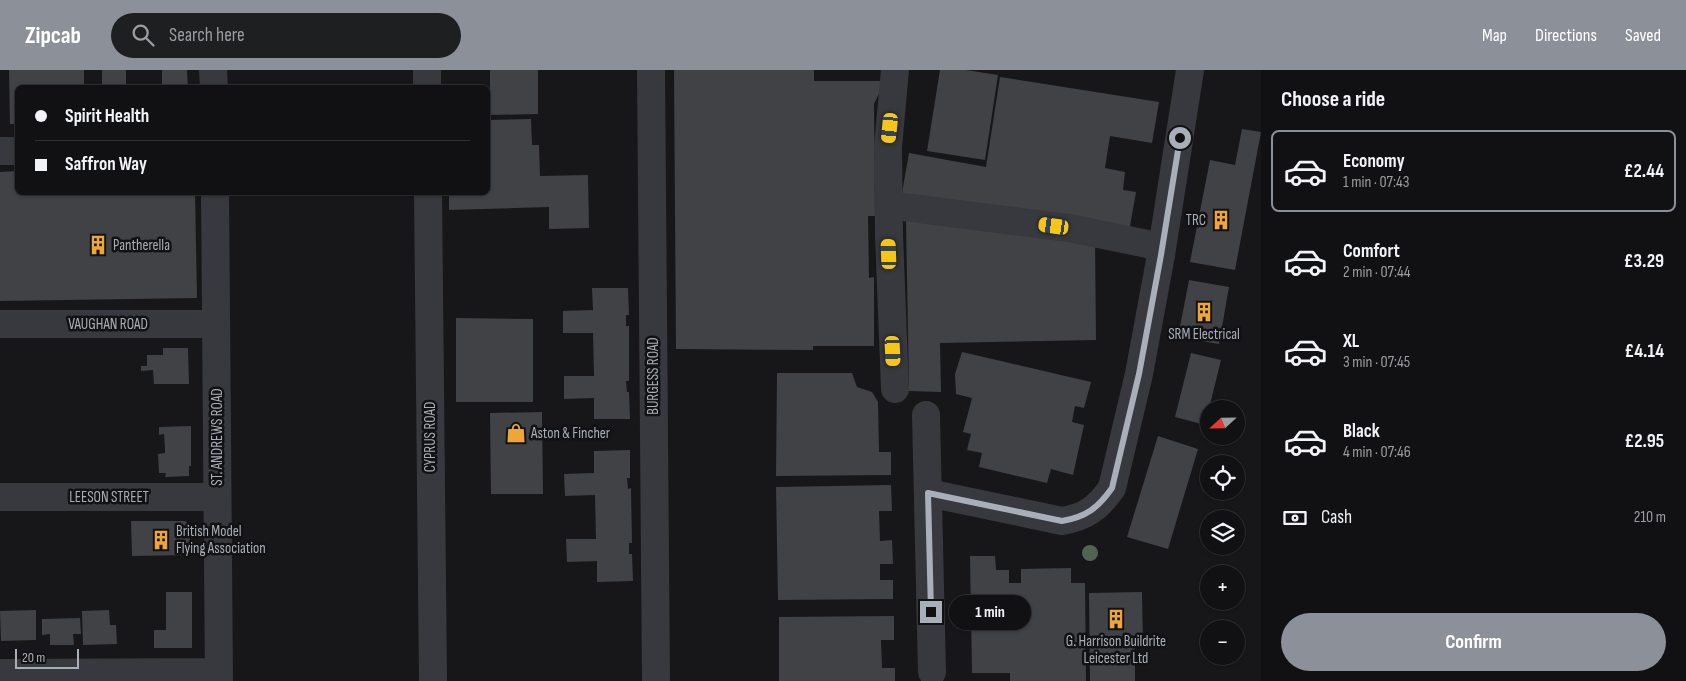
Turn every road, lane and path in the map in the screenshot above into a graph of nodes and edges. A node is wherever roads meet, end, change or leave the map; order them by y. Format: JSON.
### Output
{"nodes":[{"id":1,"x":213,"y":70,"type":"edge"},
{"id":2,"x":427,"y":70,"type":"edge"},
{"id":3,"x":651,"y":70,"type":"edge"},
{"id":4,"x":895,"y":70,"type":"edge"},
{"id":5,"x":1190,"y":70,"type":"edge"},
{"id":6,"x":214,"y":85,"type":"edge"},
{"id":7,"x":428,"y":85,"type":"edge"},
{"id":8,"x":0,"y":151,"type":"edge"},
{"id":9,"x":15,"y":151,"type":"edge"},
{"id":10,"x":215,"y":195,"type":"edge"},
{"id":11,"x":428,"y":195,"type":"edge"},
{"id":12,"x":888,"y":205,"type":"junction"},
{"id":13,"x":1162,"y":247,"type":"junction"},
{"id":14,"x":0,"y":324,"type":"edge"},
{"id":15,"x":216,"y":324,"type":"junction"},
{"id":16,"x":895,"y":389,"type":"dead end"},
{"id":17,"x":926,"y":415,"type":"dead end"},
{"id":18,"x":928,"y":493,"type":"junction"},
{"id":19,"x":0,"y":497,"type":"edge"},
{"id":20,"x":217,"y":497,"type":"junction"},
{"id":21,"x":932,"y":672,"type":"dead end"},
{"id":22,"x":0,"y":673,"type":"edge"},
{"id":23,"x":219,"y":676,"type":"edge"},
{"id":24,"x":433,"y":681,"type":"edge"},
{"id":25,"x":656,"y":681,"type":"edge"}],
"edges":[{"from":1,"to":6,"type":"street"},
{"from":2,"to":7,"type":"street"},
{"from":3,"to":25,"type":"street","name":"BURGESS ROAD"},
{"from":4,"to":12,"type":"street"},
{"from":5,"to":13,"type":"street"},
{"from":8,"to":9,"type":"street"},
{"from":10,"to":15,"type":"street","name":"ST. ANDREWS ROAD"},
{"from":11,"to":24,"type":"street","name":"CYPRUS ROAD"},
{"from":12,"to":13,"type":"street"},
{"from":12,"to":16,"type":"street"},
{"from":13,"to":18,"type":"street"},
{"from":14,"to":15,"type":"street","name":"VAUGHAN ROAD"},
{"from":15,"to":20,"type":"street","name":"ST. ANDREWS ROAD"},
{"from":17,"to":18,"type":"street"},
{"from":18,"to":21,"type":"street"},
{"from":19,"to":20,"type":"street","name":"LEESON STREET"},
{"from":20,"to":23,"type":"street","name":"ST. ANDREWS ROAD"},
{"from":22,"to":23,"type":"street"}]}
